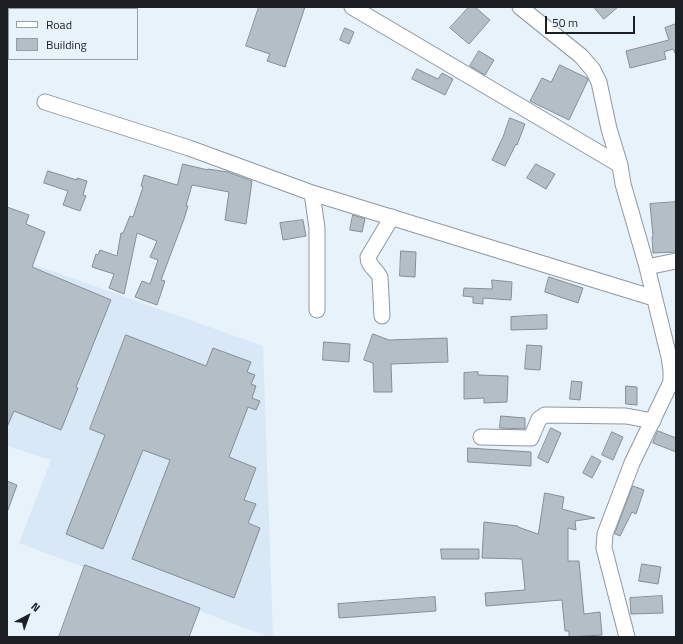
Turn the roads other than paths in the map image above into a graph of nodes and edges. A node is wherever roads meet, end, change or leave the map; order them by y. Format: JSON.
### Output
{"nodes":[{"id":1,"x":352,"y":7,"type":"edge"},
{"id":2,"x":520,"y":7,"type":"edge"},
{"id":3,"x":45,"y":102,"type":"dead end"},
{"id":4,"x":620,"y":165,"type":"junction"},
{"id":5,"x":312,"y":193,"type":"junction"},
{"id":6,"x":392,"y":217,"type":"junction"},
{"id":7,"x":676,"y":261,"type":"edge"},
{"id":8,"x":647,"y":267,"type":"junction"},
{"id":9,"x":654,"y":298,"type":"junction"},
{"id":10,"x":317,"y":310,"type":"dead end"},
{"id":11,"x":382,"y":316,"type":"dead end"},
{"id":12,"x":653,"y":421,"type":"junction"},
{"id":13,"x":481,"y":437,"type":"dead end"},
{"id":14,"x":627,"y":637,"type":"edge"}],
"edges":[{"from":1,"to":4,"type":"street"},
{"from":2,"to":4,"type":"street"},
{"from":3,"to":5,"type":"street"},
{"from":4,"to":8,"type":"street"},
{"from":5,"to":6,"type":"street"},
{"from":5,"to":10,"type":"street"},
{"from":6,"to":9,"type":"street"},
{"from":6,"to":11,"type":"street"},
{"from":7,"to":8,"type":"street"},
{"from":8,"to":9,"type":"street"},
{"from":9,"to":12,"type":"street"},
{"from":12,"to":13,"type":"street"},
{"from":12,"to":14,"type":"street"}]}
